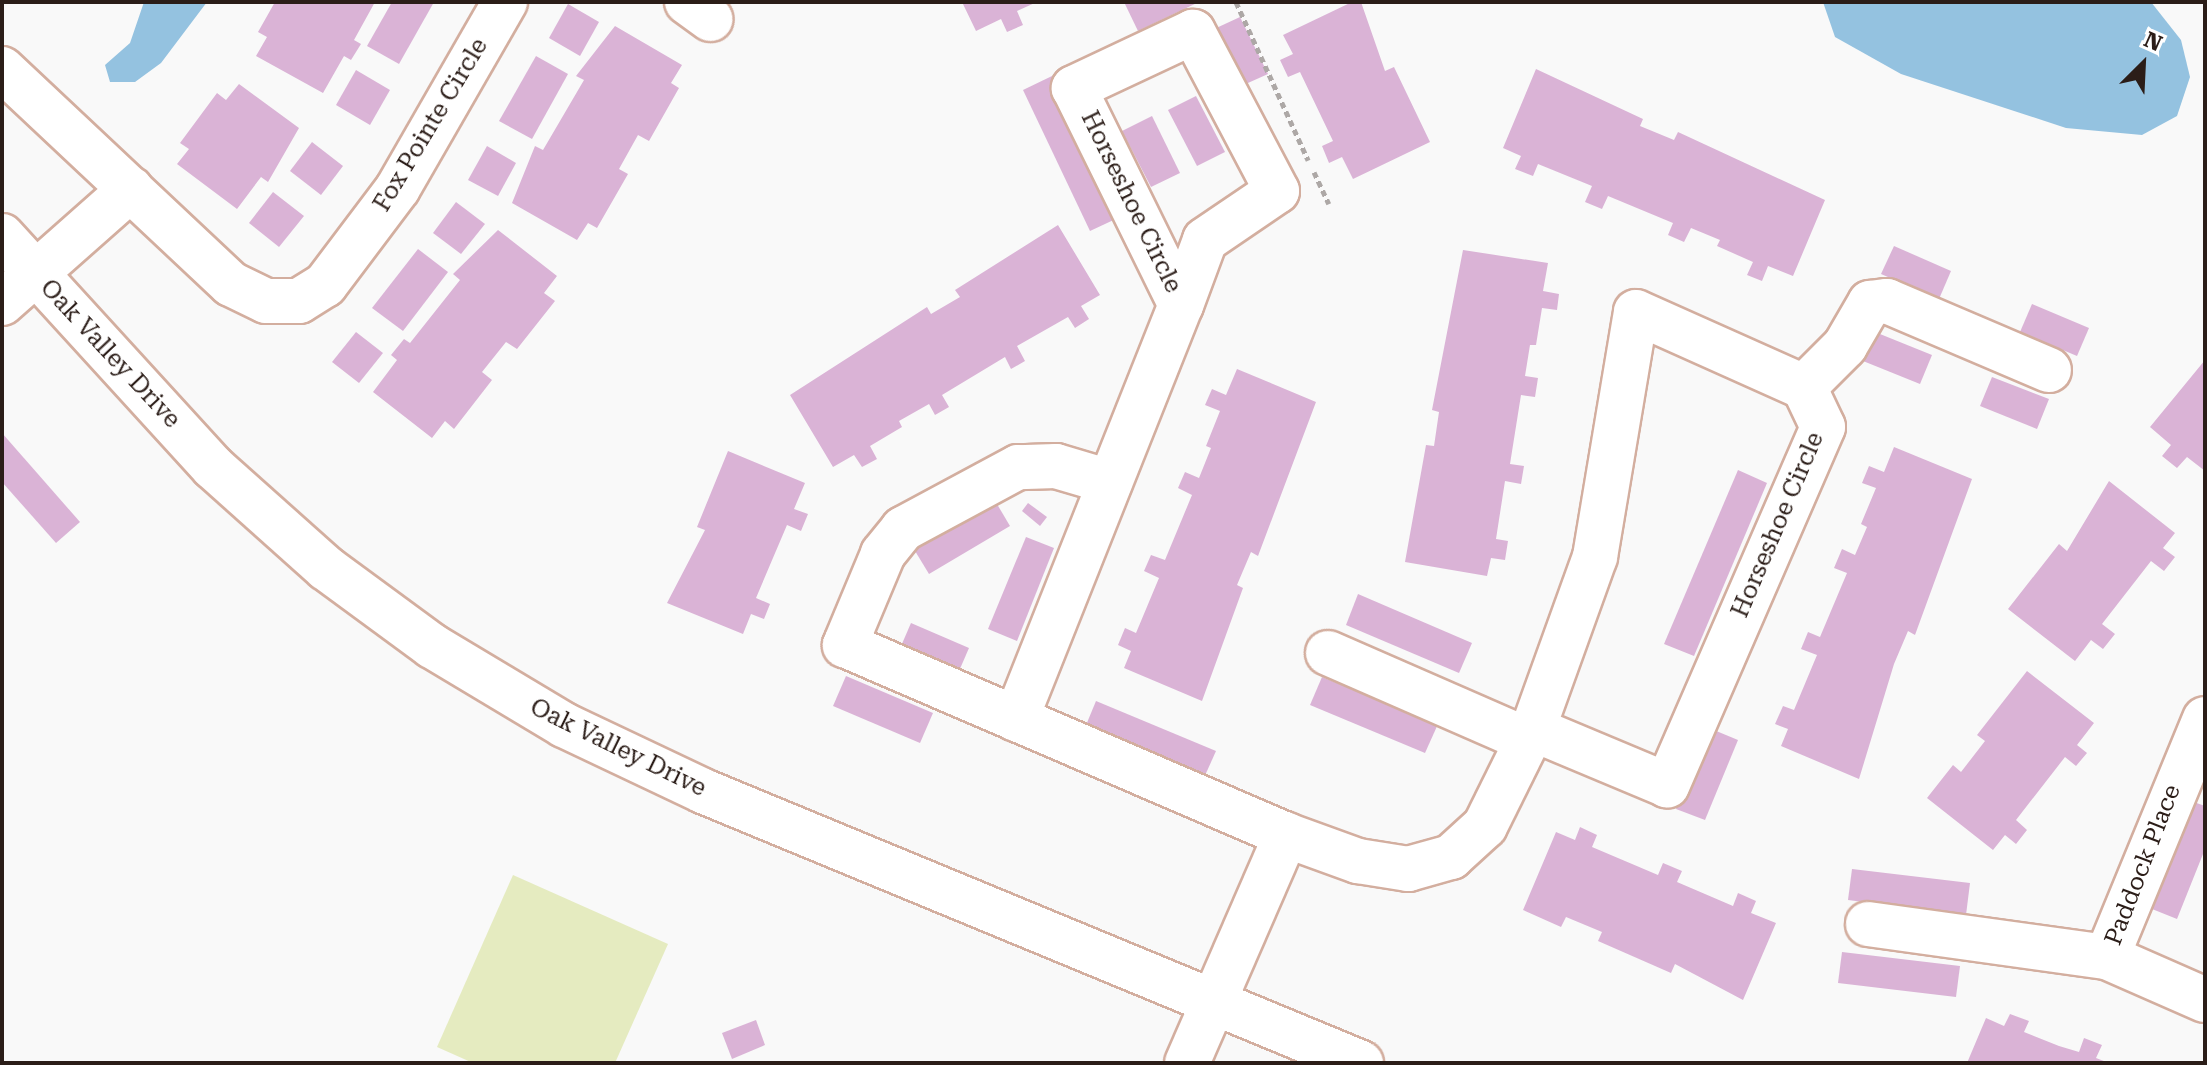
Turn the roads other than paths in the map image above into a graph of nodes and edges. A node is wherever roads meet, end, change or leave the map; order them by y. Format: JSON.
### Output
{"nodes":[{"id":1,"x":505,"y":2,"type":"edge"},
{"id":2,"x":2,"y":69,"type":"edge"},
{"id":3,"x":131,"y":189,"type":"junction"},
{"id":4,"x":2,"y":236,"type":"edge"},
{"id":5,"x":37,"y":275,"type":"junction"},
{"id":6,"x":2,"y":303,"type":"edge"},
{"id":7,"x":1181,"y":305,"type":"junction"},
{"id":8,"x":2049,"y":370,"type":"dead end"},
{"id":9,"x":1804,"y":387,"type":"junction"},
{"id":10,"x":1110,"y":482,"type":"junction"},
{"id":11,"x":1328,"y":653,"type":"dead end"},
{"id":12,"x":1016,"y":719,"type":"junction"},
{"id":13,"x":2205,"y":719,"type":"edge"},
{"id":14,"x":1530,"y":734,"type":"junction"},
{"id":15,"x":1286,"y":835,"type":"junction"},
{"id":16,"x":1868,"y":924,"type":"dead end"},
{"id":17,"x":2107,"y":957,"type":"junction"},
{"id":18,"x":2205,"y":1000,"type":"edge"},
{"id":19,"x":1215,"y":1004,"type":"junction"},
{"id":20,"x":1187,"y":1063,"type":"edge"},
{"id":21,"x":1361,"y":1063,"type":"edge"}],
"edges":[{"from":1,"to":3,"type":"street","name":"Fox Pointe Circle"},
{"from":2,"to":3,"type":"street","name":"Fox Pointe Circle"},
{"from":3,"to":5,"type":"street"},
{"from":4,"to":5,"type":"street","name":"Oak Valley Drive"},
{"from":5,"to":6,"type":"street"},
{"from":5,"to":19,"type":"street","name":"Oak Valley Drive"},
{"from":7,"to":7,"type":"street","name":"Horseshoe Circle"},
{"from":7,"to":10,"type":"street","name":"Horseshoe Circle"},
{"from":8,"to":9,"type":"street"},
{"from":9,"to":14,"type":"street","name":"Horseshoe Circle"},
{"from":9,"to":14,"type":"street"},
{"from":10,"to":12,"type":"street","name":"Horseshoe Circle"},
{"from":10,"to":12,"type":"street"},
{"from":11,"to":14,"type":"street"},
{"from":12,"to":15,"type":"street"},
{"from":13,"to":17,"type":"street","name":"Paddock Place"},
{"from":14,"to":15,"type":"street"},
{"from":15,"to":19,"type":"street"},
{"from":16,"to":17,"type":"street"},
{"from":17,"to":18,"type":"street","name":"Paddock Place"},
{"from":19,"to":20,"type":"street"},
{"from":19,"to":21,"type":"street","name":"Oak Valley Drive"}]}
